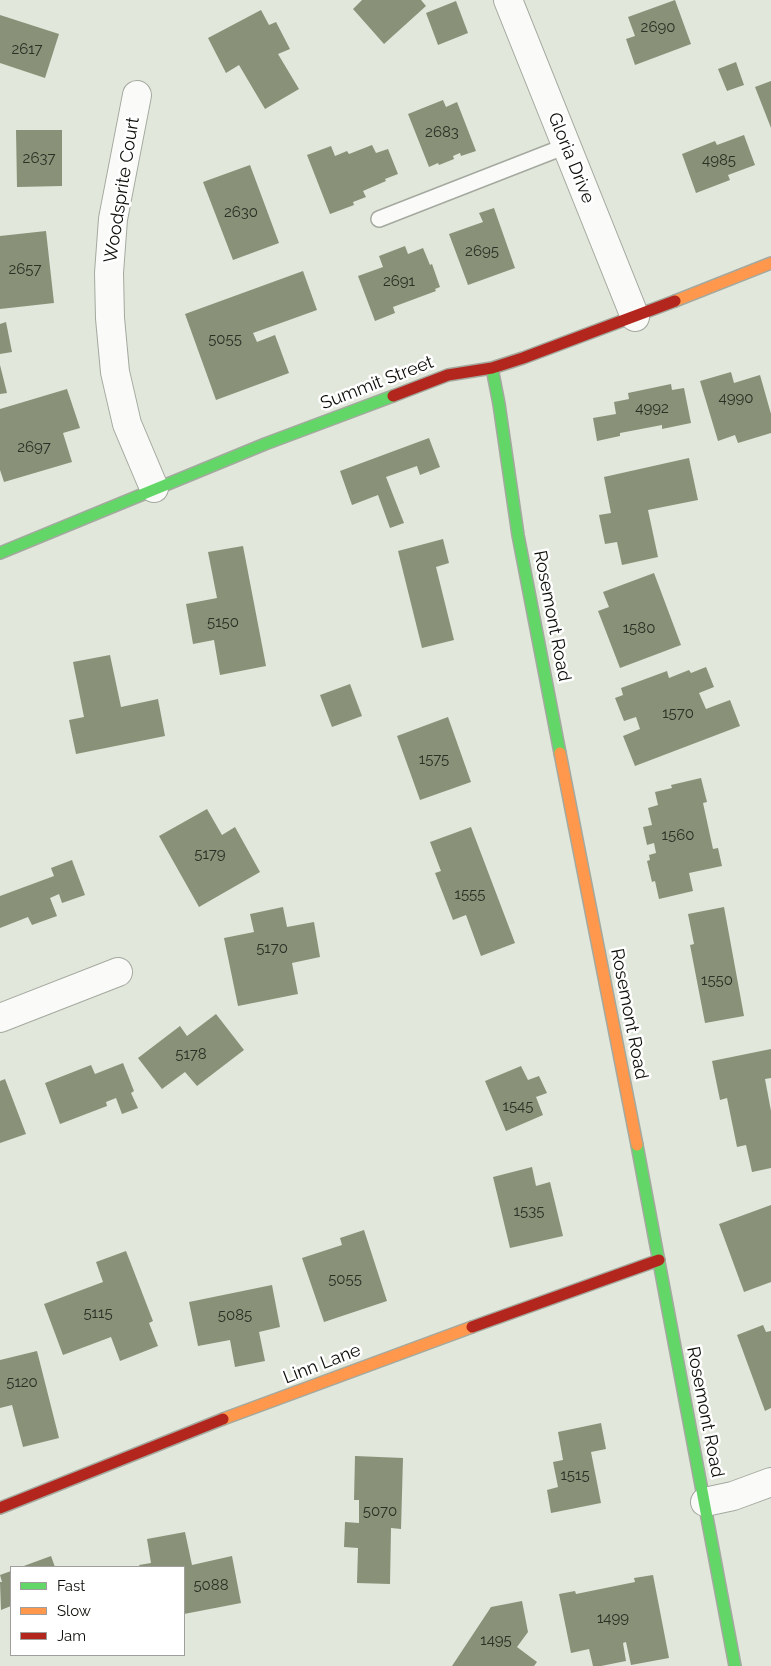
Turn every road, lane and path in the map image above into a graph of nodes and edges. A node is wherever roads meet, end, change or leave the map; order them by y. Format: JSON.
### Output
{"nodes":[{"id":1,"x":508,"y":0,"type":"edge"},
{"id":2,"x":136,"y":94,"type":"dead end"},
{"id":3,"x":566,"y":146,"type":"junction"},
{"id":4,"x":379,"y":219,"type":"dead end"},
{"id":5,"x":771,"y":263,"type":"edge"},
{"id":6,"x":635,"y":317,"type":"junction"},
{"id":7,"x":492,"y":368,"type":"junction"},
{"id":8,"x":154,"y":488,"type":"junction"},
{"id":9,"x":0,"y":553,"type":"edge"},
{"id":10,"x":118,"y":972,"type":"dead end"},
{"id":11,"x":0,"y":1018,"type":"edge"},
{"id":12,"x":659,"y":1260,"type":"junction"},
{"id":13,"x":771,"y":1482,"type":"edge"},
{"id":14,"x":705,"y":1502,"type":"junction"},
{"id":15,"x":0,"y":1508,"type":"edge"},
{"id":16,"x":735,"y":1666,"type":"edge"}],
"edges":[{"from":1,"to":3,"type":"street","name":"Gloria Drive"},
{"from":2,"to":8,"type":"street","name":"Woodsprite Court"},
{"from":3,"to":4,"type":"lane"},
{"from":3,"to":6,"type":"street","name":"Gloria Drive"},
{"from":5,"to":6,"type":"main road","name":"Summit Street"},
{"from":6,"to":7,"type":"main road","name":"Summit Street"},
{"from":7,"to":8,"type":"main road","name":"Summit Street"},
{"from":7,"to":12,"type":"main road","name":"Rosemont Road"},
{"from":8,"to":9,"type":"main road","name":"Summit Street"},
{"from":10,"to":11,"type":"street"},
{"from":12,"to":14,"type":"main road","name":"Rosemont Road"},
{"from":12,"to":15,"type":"main road","name":"Linn Lane"},
{"from":13,"to":14,"type":"street"},
{"from":14,"to":16,"type":"main road","name":"Rosemont Road"}]}
